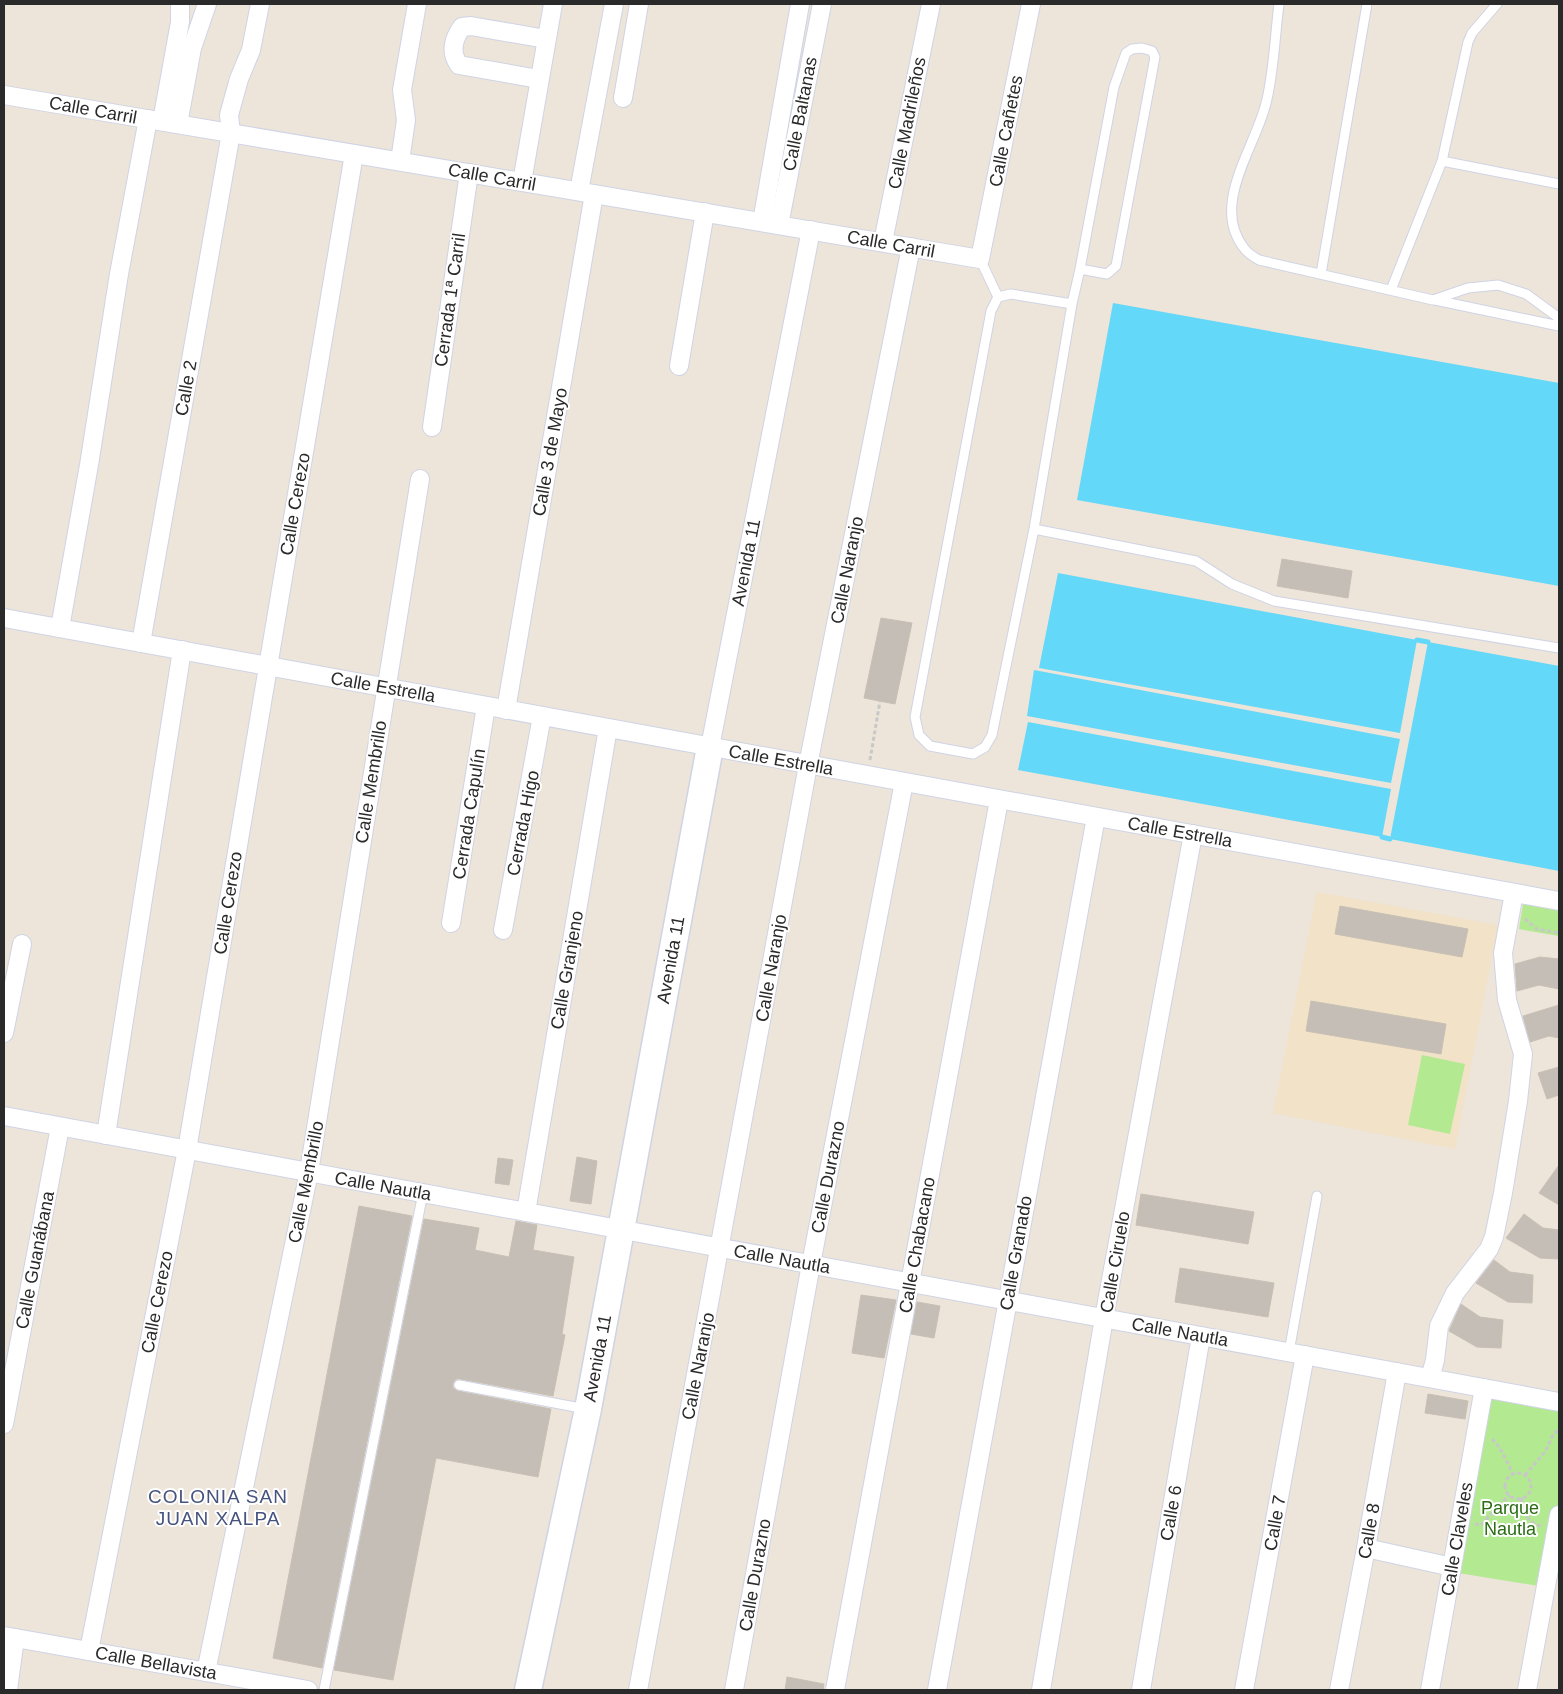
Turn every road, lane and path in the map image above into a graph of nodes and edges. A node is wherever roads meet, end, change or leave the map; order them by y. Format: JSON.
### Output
{"nodes":[{"id":1,"x":180,"y":4,"type":"edge"},
{"id":2,"x":207,"y":4,"type":"edge"},
{"id":3,"x":260,"y":4,"type":"edge"},
{"id":4,"x":417,"y":4,"type":"edge"},
{"id":5,"x":553,"y":4,"type":"edge"},
{"id":6,"x":614,"y":4,"type":"edge"},
{"id":7,"x":639,"y":4,"type":"edge"},
{"id":8,"x":800,"y":4,"type":"edge"},
{"id":9,"x":822,"y":4,"type":"edge"},
{"id":10,"x":931,"y":4,"type":"edge"},
{"id":11,"x":1031,"y":4,"type":"edge"},
{"id":12,"x":1279,"y":4,"type":"edge"},
{"id":13,"x":1367,"y":4,"type":"edge"},
{"id":14,"x":1497,"y":4,"type":"edge"},
{"id":15,"x":546,"y":39,"type":"junction"},
{"id":16,"x":539,"y":79,"type":"junction"},
{"id":17,"x":4,"y":95,"type":"edge"},
{"id":18,"x":624,"y":98,"type":"dead end"},
{"id":19,"x":163,"y":121,"type":"junction"},
{"id":20,"x":231,"y":133,"type":"junction"},
{"id":21,"x":354,"y":154,"type":"junction"},
{"id":22,"x":400,"y":161,"type":"junction"},
{"id":23,"x":1442,"y":161,"type":"junction"},
{"id":24,"x":469,"y":173,"type":"junction"},
{"id":25,"x":522,"y":182,"type":"junction"},
{"id":26,"x":1559,"y":184,"type":"edge"},
{"id":27,"x":587,"y":193,"type":"junction"},
{"id":28,"x":705,"y":212,"type":"junction"},
{"id":29,"x":771,"y":224,"type":"junction"},
{"id":30,"x":812,"y":230,"type":"junction"},
{"id":31,"x":883,"y":242,"type":"junction"},
{"id":32,"x":911,"y":247,"type":"junction"},
{"id":33,"x":980,"y":259,"type":"junction"},
{"id":34,"x":1080,"y":269,"type":"junction"},
{"id":35,"x":1321,"y":274,"type":"junction"},
{"id":36,"x":1391,"y":290,"type":"junction"},
{"id":37,"x":998,"y":298,"type":"junction"},
{"id":38,"x":1433,"y":300,"type":"junction"},
{"id":39,"x":1072,"y":304,"type":"junction"},
{"id":40,"x":1559,"y":318,"type":"edge"},
{"id":41,"x":1559,"y":326,"type":"edge"},
{"id":42,"x":679,"y":366,"type":"dead end"},
{"id":43,"x":432,"y":427,"type":"dead end"},
{"id":44,"x":420,"y":479,"type":"dead end"},
{"id":45,"x":1034,"y":529,"type":"junction"},
{"id":46,"x":4,"y":618,"type":"edge"},
{"id":47,"x":60,"y":628,"type":"junction"},
{"id":48,"x":141,"y":643,"type":"junction"},
{"id":49,"x":1559,"y":648,"type":"edge"},
{"id":50,"x":182,"y":650,"type":"junction"},
{"id":51,"x":267,"y":666,"type":"junction"},
{"id":52,"x":386,"y":688,"type":"junction"},
{"id":53,"x":880,"y":701,"type":"dead end"},
{"id":54,"x":486,"y":706,"type":"junction"},
{"id":55,"x":506,"y":710,"type":"junction"},
{"id":56,"x":542,"y":716,"type":"junction"},
{"id":57,"x":608,"y":728,"type":"junction"},
{"id":58,"x":710,"y":747,"type":"junction"},
{"id":59,"x":808,"y":765,"type":"junction"},
{"id":60,"x":868,"y":776,"type":"junction"},
{"id":61,"x":904,"y":782,"type":"junction"},
{"id":62,"x":999,"y":800,"type":"junction"},
{"id":63,"x":1096,"y":817,"type":"junction"},
{"id":64,"x":1193,"y":834,"type":"junction"},
{"id":65,"x":1513,"y":900,"type":"junction"},
{"id":66,"x":1559,"y":901,"type":"edge"},
{"id":67,"x":451,"y":923,"type":"dead end"},
{"id":68,"x":503,"y":930,"type":"dead end"},
{"id":69,"x":1559,"y":933,"type":"edge"},
{"id":70,"x":22,"y":944,"type":"dead end"},
{"id":71,"x":4,"y":1033,"type":"edge"},
{"id":72,"x":4,"y":1116,"type":"edge"},
{"id":73,"x":60,"y":1126,"type":"junction"},
{"id":74,"x":106,"y":1135,"type":"junction"},
{"id":75,"x":187,"y":1150,"type":"junction"},
{"id":76,"x":309,"y":1172,"type":"junction"},
{"id":77,"x":423,"y":1193,"type":"junction"},
{"id":78,"x":1317,"y":1196,"type":"dead end"},
{"id":79,"x":526,"y":1212,"type":"junction"},
{"id":80,"x":622,"y":1230,"type":"junction"},
{"id":81,"x":720,"y":1248,"type":"junction"},
{"id":82,"x":811,"y":1264,"type":"junction"},
{"id":83,"x":910,"y":1283,"type":"junction"},
{"id":84,"x":1007,"y":1300,"type":"junction"},
{"id":85,"x":1104,"y":1318,"type":"junction"},
{"id":86,"x":1201,"y":1336,"type":"junction"},
{"id":87,"x":1297,"y":1354,"type":"junction"},
{"id":88,"x":1397,"y":1372,"type":"junction"},
{"id":89,"x":1430,"y":1378,"type":"junction"},
{"id":90,"x":459,"y":1385,"type":"dead end"},
{"id":91,"x":1484,"y":1388,"type":"junction"},
{"id":92,"x":1559,"y":1402,"type":"edge"},
{"id":93,"x":588,"y":1409,"type":"junction"},
{"id":94,"x":4,"y":1424,"type":"edge"},
{"id":95,"x":1478,"y":1424,"type":"junction"},
{"id":96,"x":1559,"y":1429,"type":"edge"},
{"id":97,"x":1513,"y":1474,"type":"junction"},
{"id":98,"x":1525,"y":1475,"type":"junction"},
{"id":99,"x":1509,"y":1495,"type":"junction"},
{"id":100,"x":1521,"y":1498,"type":"junction"},
{"id":101,"x":1460,"y":1522,"type":"junction"},
{"id":102,"x":1558,"y":1522,"type":"edge"},
{"id":103,"x":1366,"y":1548,"type":"junction"},
{"id":104,"x":1452,"y":1567,"type":"junction"},
{"id":105,"x":1552,"y":1589,"type":"edge"},
{"id":106,"x":9,"y":1637,"type":"edge"},
{"id":107,"x":89,"y":1651,"type":"junction"},
{"id":108,"x":206,"y":1672,"type":"junction"},
{"id":109,"x":8,"y":1690,"type":"edge"},
{"id":110,"x":308,"y":1690,"type":"edge"},
{"id":111,"x":324,"y":1690,"type":"edge"},
{"id":112,"x":528,"y":1690,"type":"edge"},
{"id":113,"x":638,"y":1690,"type":"edge"},
{"id":114,"x":734,"y":1690,"type":"edge"},
{"id":115,"x":836,"y":1690,"type":"edge"},
{"id":116,"x":937,"y":1690,"type":"edge"},
{"id":117,"x":1041,"y":1690,"type":"edge"},
{"id":118,"x":1141,"y":1690,"type":"edge"},
{"id":119,"x":1244,"y":1690,"type":"edge"},
{"id":120,"x":1339,"y":1690,"type":"edge"},
{"id":121,"x":1430,"y":1690,"type":"edge"},
{"id":122,"x":1527,"y":1690,"type":"edge"}],
"edges":[{"from":1,"to":19,"type":"street"},
{"from":2,"to":19,"type":"street"},
{"from":3,"to":20,"type":"street","name":"Calle 2"},
{"from":4,"to":22,"type":"street"},
{"from":5,"to":15,"type":"street"},
{"from":6,"to":27,"type":"street","name":"Calle 3 de Mayo"},
{"from":7,"to":18,"type":"street"},
{"from":8,"to":29,"type":"street"},
{"from":9,"to":29,"type":"street","name":"Calle Baltanas"},
{"from":10,"to":31,"type":"street","name":"Calle Madrileños"},
{"from":11,"to":33,"type":"street","name":"Calle Cañetes"},
{"from":12,"to":35,"type":"lane"},
{"from":13,"to":35,"type":"lane"},
{"from":14,"to":23,"type":"lane"},
{"from":15,"to":16,"type":"street"},
{"from":15,"to":16,"type":"street"},
{"from":16,"to":25,"type":"street"},
{"from":17,"to":19,"type":"street","name":"Calle Carril"},
{"from":19,"to":20,"type":"street","name":"Calle Carril"},
{"from":19,"to":47,"type":"street"},
{"from":20,"to":21,"type":"street","name":"Calle Carril"},
{"from":20,"to":48,"type":"street","name":"Calle 2"},
{"from":21,"to":22,"type":"street","name":"Calle Carril"},
{"from":21,"to":51,"type":"street","name":"Calle Cerezo"},
{"from":22,"to":24,"type":"street","name":"Calle Carril"},
{"from":23,"to":26,"type":"lane"},
{"from":23,"to":36,"type":"lane"},
{"from":24,"to":25,"type":"street","name":"Calle Carril"},
{"from":24,"to":43,"type":"street","name":"Cerrada 1ª Carril"},
{"from":25,"to":27,"type":"street","name":"Calle Carril"},
{"from":27,"to":28,"type":"street","name":"Calle Carril"},
{"from":27,"to":55,"type":"street","name":"Calle 3 de Mayo"},
{"from":28,"to":29,"type":"street","name":"Calle Carril"},
{"from":28,"to":42,"type":"street"},
{"from":29,"to":30,"type":"street","name":"Calle Carril"},
{"from":30,"to":31,"type":"street","name":"Calle Carril"},
{"from":30,"to":58,"type":"street","name":"Avenida 11"},
{"from":31,"to":32,"type":"street","name":"Calle Carril"},
{"from":32,"to":33,"type":"street","name":"Calle Carril"},
{"from":32,"to":59,"type":"street","name":"Calle Naranjo"},
{"from":33,"to":37,"type":"lane"},
{"from":34,"to":34,"type":"lane"},
{"from":34,"to":39,"type":"lane"},
{"from":35,"to":36,"type":"lane"},
{"from":36,"to":38,"type":"lane"},
{"from":37,"to":39,"type":"lane"},
{"from":37,"to":45,"type":"lane"},
{"from":38,"to":40,"type":"lane"},
{"from":38,"to":41,"type":"lane"},
{"from":39,"to":45,"type":"lane"},
{"from":44,"to":52,"type":"street","name":"Calle Membrillo"},
{"from":45,"to":49,"type":"lane"},
{"from":46,"to":47,"type":"street","name":"Calle Estrella"},
{"from":47,"to":48,"type":"street","name":"Calle Estrella"},
{"from":48,"to":50,"type":"street","name":"Calle Estrella"},
{"from":50,"to":51,"type":"street","name":"Calle Estrella"},
{"from":50,"to":74,"type":"street"},
{"from":51,"to":52,"type":"street","name":"Calle Estrella"},
{"from":51,"to":75,"type":"street","name":"Calle Cerezo"},
{"from":52,"to":54,"type":"street","name":"Calle Estrella"},
{"from":52,"to":76,"type":"street","name":"Calle Membrillo"},
{"from":53,"to":60,"type":"path"},
{"from":54,"to":55,"type":"street","name":"Calle Estrella"},
{"from":54,"to":67,"type":"street","name":"Cerrada Capulín"},
{"from":55,"to":56,"type":"street","name":"Calle Estrella"},
{"from":56,"to":57,"type":"street","name":"Calle Estrella"},
{"from":56,"to":68,"type":"street","name":"Cerrada Higo"},
{"from":57,"to":58,"type":"street","name":"Calle Estrella"},
{"from":57,"to":79,"type":"street","name":"Calle Granjeno"},
{"from":58,"to":59,"type":"street","name":"Calle Estrella"},
{"from":58,"to":80,"type":"street","name":"Avenida 11"},
{"from":59,"to":60,"type":"street","name":"Calle Estrella"},
{"from":59,"to":81,"type":"street","name":"Calle Naranjo"},
{"from":60,"to":61,"type":"street","name":"Calle Estrella"},
{"from":61,"to":62,"type":"street","name":"Calle Estrella"},
{"from":61,"to":82,"type":"street","name":"Calle Durazno"},
{"from":62,"to":63,"type":"street","name":"Calle Estrella"},
{"from":62,"to":83,"type":"street","name":"Calle Chabacano"},
{"from":63,"to":64,"type":"street","name":"Calle Estrella"},
{"from":63,"to":84,"type":"street","name":"Calle Granado"},
{"from":64,"to":65,"type":"street","name":"Calle Estrella"},
{"from":64,"to":85,"type":"street","name":"Calle Ciruelo"},
{"from":65,"to":66,"type":"street","name":"Calle Estrella"},
{"from":65,"to":69,"type":"path"},
{"from":65,"to":89,"type":"street"},
{"from":70,"to":71,"type":"street"},
{"from":72,"to":73,"type":"street","name":"Calle Nautla"},
{"from":73,"to":74,"type":"street","name":"Calle Nautla"},
{"from":73,"to":94,"type":"street","name":"Calle Guanábana"},
{"from":74,"to":75,"type":"street","name":"Calle Nautla"},
{"from":75,"to":76,"type":"street","name":"Calle Nautla"},
{"from":75,"to":107,"type":"street","name":"Calle Cerezo"},
{"from":76,"to":77,"type":"street","name":"Calle Nautla"},
{"from":76,"to":108,"type":"street","name":"Calle Membrillo"},
{"from":77,"to":79,"type":"street","name":"Calle Nautla"},
{"from":77,"to":111,"type":"lane"},
{"from":78,"to":87,"type":"lane"},
{"from":79,"to":80,"type":"street","name":"Calle Nautla"},
{"from":80,"to":81,"type":"street","name":"Calle Nautla"},
{"from":80,"to":93,"type":"street","name":"Avenida 11"},
{"from":81,"to":82,"type":"street","name":"Calle Nautla"},
{"from":81,"to":113,"type":"street","name":"Calle Naranjo"},
{"from":82,"to":83,"type":"street","name":"Calle Nautla"},
{"from":82,"to":114,"type":"street","name":"Calle Durazno"},
{"from":83,"to":84,"type":"street","name":"Calle Nautla"},
{"from":83,"to":115,"type":"street","name":"Calle Chabacano"},
{"from":84,"to":85,"type":"street","name":"Calle Nautla"},
{"from":84,"to":116,"type":"street","name":"Calle Granado"},
{"from":85,"to":86,"type":"street","name":"Calle Nautla"},
{"from":85,"to":117,"type":"street","name":"Calle Ciruelo"},
{"from":86,"to":87,"type":"street","name":"Calle Nautla"},
{"from":86,"to":118,"type":"street","name":"Calle 6"},
{"from":87,"to":88,"type":"street","name":"Calle Nautla"},
{"from":87,"to":119,"type":"street","name":"Calle 7"},
{"from":88,"to":89,"type":"street","name":"Calle Nautla"},
{"from":88,"to":103,"type":"street","name":"Calle 8"},
{"from":89,"to":91,"type":"street","name":"Calle Nautla"},
{"from":90,"to":93,"type":"lane"},
{"from":91,"to":92,"type":"street","name":"Calle Nautla"},
{"from":91,"to":95,"type":"street","name":"Calle Claveles"},
{"from":93,"to":112,"type":"street","name":"Avenida 11"},
{"from":95,"to":97,"type":"path"},
{"from":95,"to":101,"type":"street","name":"Calle Claveles"},
{"from":96,"to":98,"type":"path"},
{"from":97,"to":98,"type":"path"},
{"from":97,"to":99,"type":"path"},
{"from":98,"to":100,"type":"path"},
{"from":99,"to":100,"type":"path"},
{"from":99,"to":101,"type":"path"},
{"from":100,"to":102,"type":"path"},
{"from":101,"to":104,"type":"street","name":"Calle Claveles"},
{"from":102,"to":105,"type":"street"},
{"from":103,"to":104,"type":"street"},
{"from":103,"to":120,"type":"street","name":"Calle 8"},
{"from":104,"to":121,"type":"street","name":"Calle Claveles"},
{"from":105,"to":122,"type":"street"},
{"from":106,"to":107,"type":"street","name":"Calle Bellavista"},
{"from":106,"to":109,"type":"street"},
{"from":107,"to":108,"type":"street","name":"Calle Bellavista"},
{"from":108,"to":110,"type":"street","name":"Calle Bellavista"}]}
